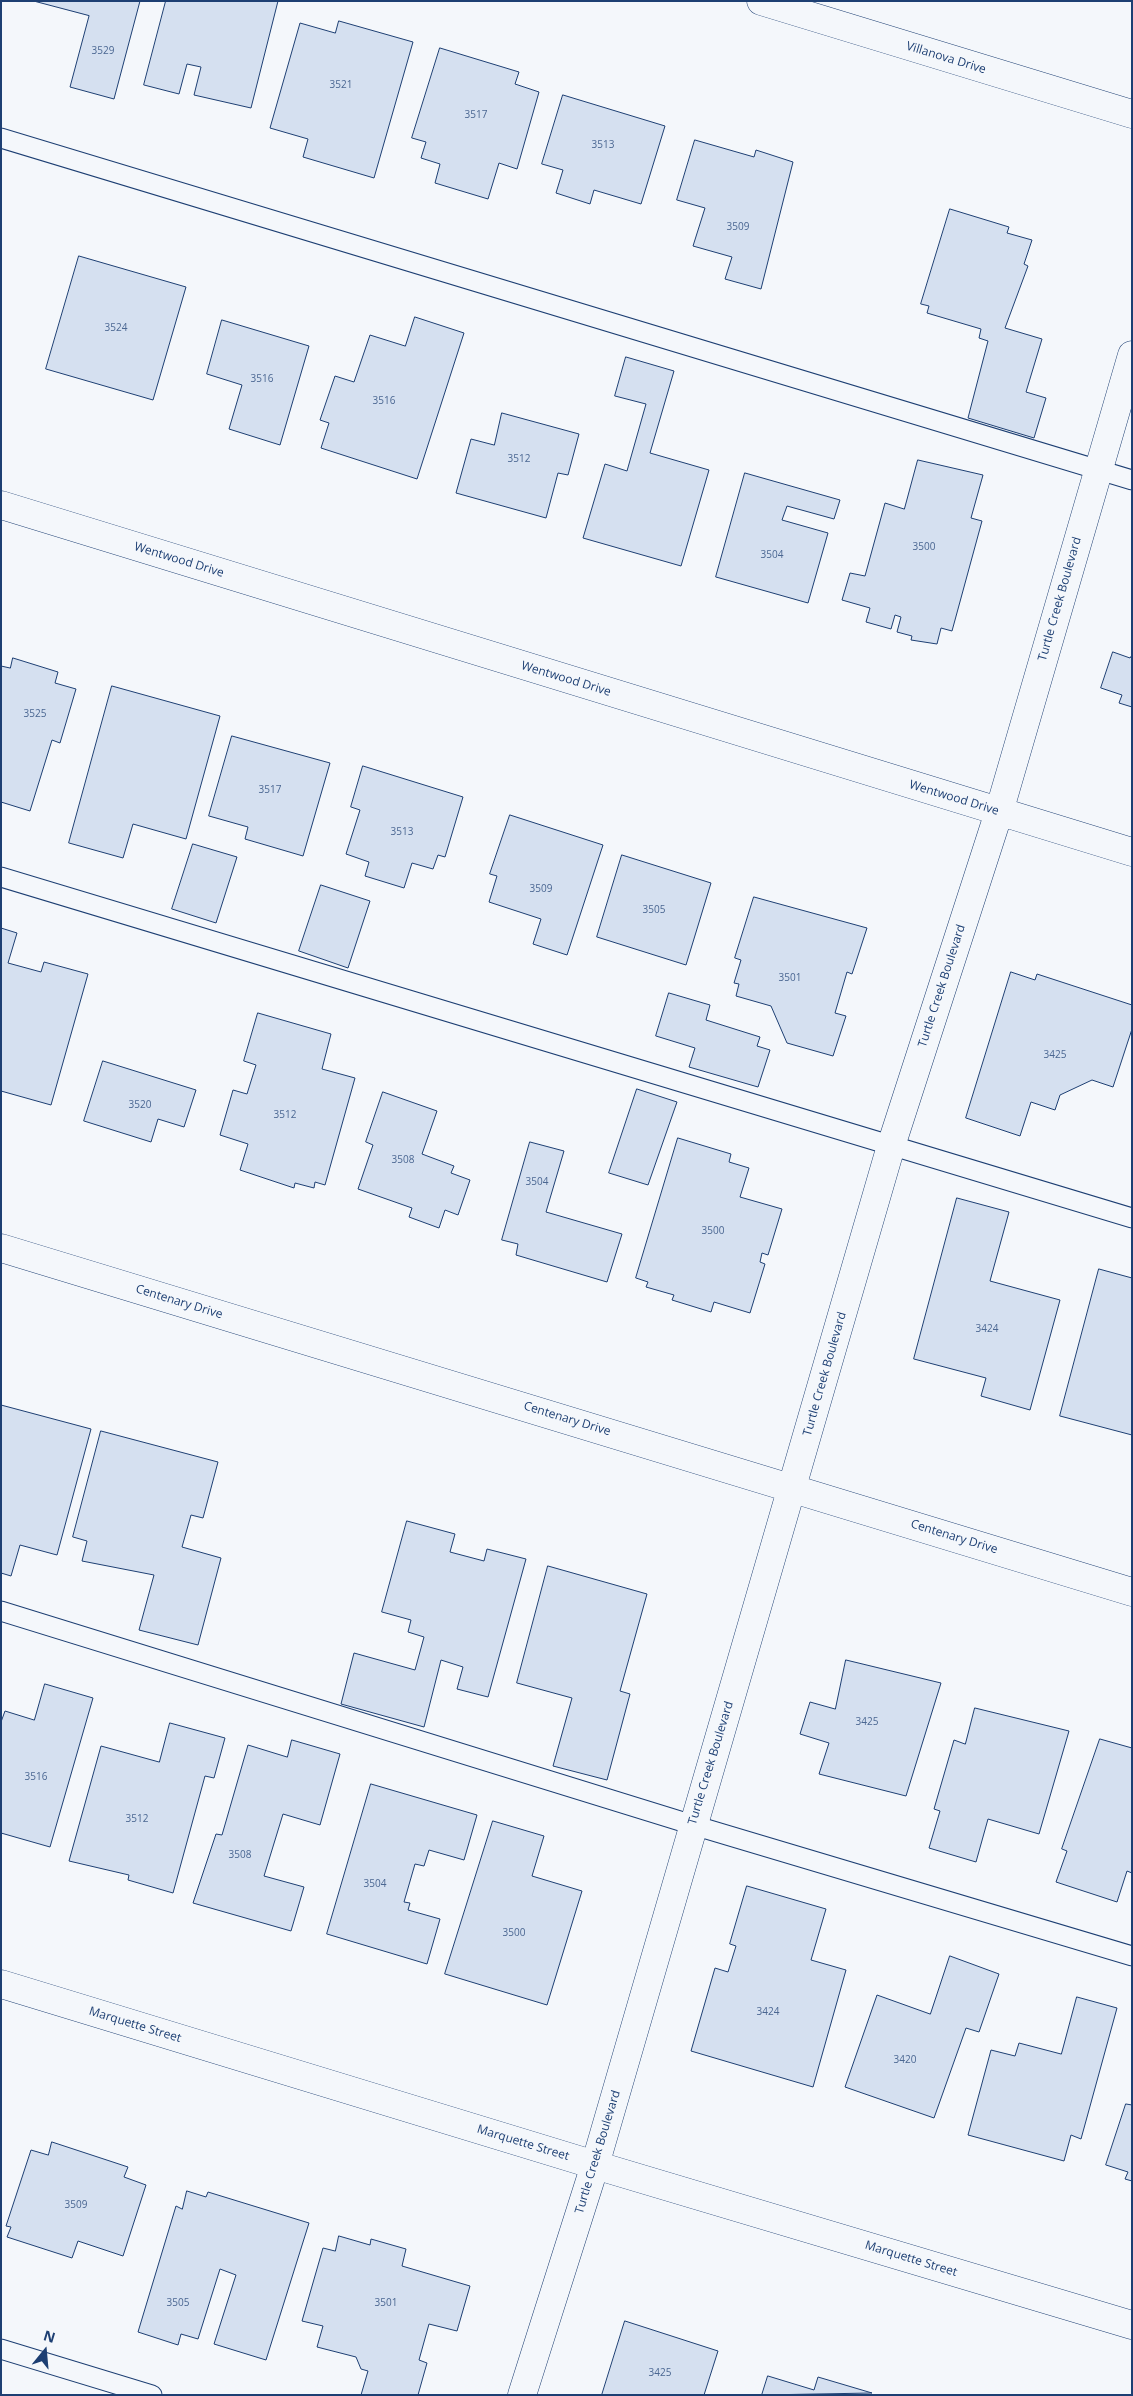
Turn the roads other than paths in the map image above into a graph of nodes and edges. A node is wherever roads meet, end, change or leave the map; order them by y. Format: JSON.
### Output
{"nodes":[{"id":1,"x":760,"y":1,"type":"edge"},
{"id":2,"x":1132,"y":114,"type":"edge"},
{"id":3,"x":1,"y":138,"type":"edge"},
{"id":4,"x":1132,"y":355,"type":"edge"},
{"id":5,"x":1098,"y":470,"type":"junction"},
{"id":6,"x":1132,"y":480,"type":"edge"},
{"id":7,"x":1,"y":505,"type":"edge"},
{"id":8,"x":998,"y":812,"type":"junction"},
{"id":9,"x":1132,"y":852,"type":"edge"},
{"id":10,"x":1,"y":877,"type":"edge"},
{"id":11,"x":891,"y":1146,"type":"junction"},
{"id":12,"x":1132,"y":1218,"type":"edge"},
{"id":13,"x":1,"y":1248,"type":"edge"},
{"id":14,"x":793,"y":1488,"type":"junction"},
{"id":15,"x":1132,"y":1592,"type":"edge"},
{"id":16,"x":1,"y":1611,"type":"edge"},
{"id":17,"x":693,"y":1825,"type":"junction"},
{"id":18,"x":1132,"y":1956,"type":"edge"},
{"id":19,"x":1,"y":1984,"type":"edge"},
{"id":20,"x":595,"y":2165,"type":"junction"},
{"id":21,"x":1132,"y":2325,"type":"edge"},
{"id":22,"x":1,"y":2349,"type":"edge"},
{"id":23,"x":152,"y":2395,"type":"edge"},
{"id":24,"x":522,"y":2395,"type":"edge"}],
"edges":[{"from":1,"to":2,"type":"street","name":"Villanova Drive"},
{"from":3,"to":5,"type":"lane"},
{"from":4,"to":5,"type":"street","name":"Turtle Creek Boulevard"},
{"from":5,"to":6,"type":"lane"},
{"from":5,"to":8,"type":"street","name":"Turtle Creek Boulevard"},
{"from":7,"to":8,"type":"street","name":"Wentwood Drive"},
{"from":8,"to":9,"type":"street","name":"Wentwood Drive"},
{"from":8,"to":11,"type":"street","name":"Turtle Creek Boulevard"},
{"from":10,"to":11,"type":"lane"},
{"from":11,"to":12,"type":"lane"},
{"from":11,"to":14,"type":"street","name":"Turtle Creek Boulevard"},
{"from":13,"to":14,"type":"street","name":"Centenary Drive"},
{"from":14,"to":15,"type":"street","name":"Centenary Drive"},
{"from":14,"to":17,"type":"street","name":"Turtle Creek Boulevard"},
{"from":16,"to":17,"type":"lane"},
{"from":17,"to":18,"type":"lane"},
{"from":17,"to":20,"type":"street","name":"Turtle Creek Boulevard"},
{"from":19,"to":20,"type":"street","name":"Marquette Street"},
{"from":20,"to":21,"type":"street","name":"Marquette Street"},
{"from":20,"to":24,"type":"street","name":"Turtle Creek Boulevard"},
{"from":22,"to":23,"type":"lane"}]}
